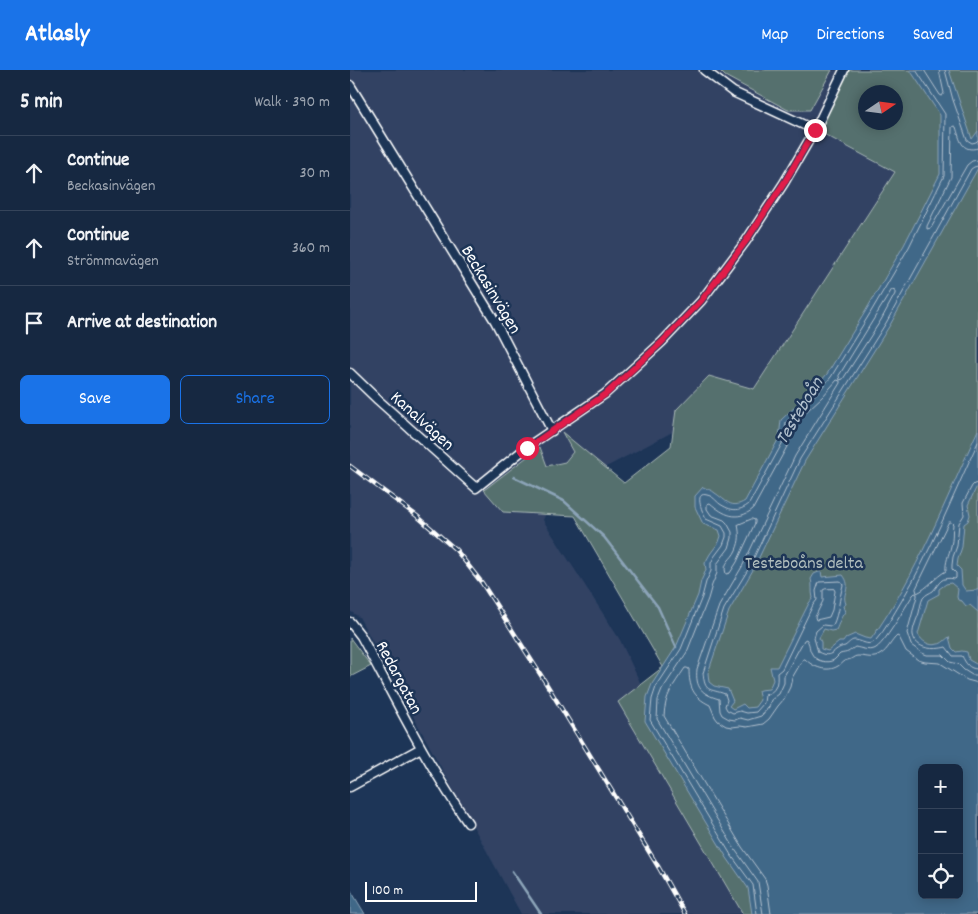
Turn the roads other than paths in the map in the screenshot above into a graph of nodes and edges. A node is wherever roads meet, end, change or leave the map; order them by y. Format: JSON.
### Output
{"nodes":[{"id":1,"x":704,"y":70,"type":"edge"},
{"id":2,"x":844,"y":70,"type":"edge"},
{"id":3,"x":350,"y":85,"type":"edge"},
{"id":4,"x":815,"y":130,"type":"junction"},
{"id":5,"x":350,"y":373,"type":"edge"},
{"id":6,"x":552,"y":431,"type":"junction"},
{"id":7,"x":350,"y":622,"type":"edge"},
{"id":8,"x":421,"y":748,"type":"junction"},
{"id":9,"x":350,"y":787,"type":"edge"},
{"id":10,"x":468,"y":823,"type":"dead end"}],
"edges":[{"from":1,"to":4,"type":"street"},
{"from":2,"to":4,"type":"street"},
{"from":3,"to":6,"type":"street","name":"Beckasinvägen"},
{"from":4,"to":6,"type":"street"},
{"from":5,"to":6,"type":"street","name":"Kanalvägen"},
{"from":7,"to":8,"type":"street","name":"Redargatan"},
{"from":8,"to":9,"type":"street"},
{"from":8,"to":10,"type":"street","name":"Redargatan"}]}
